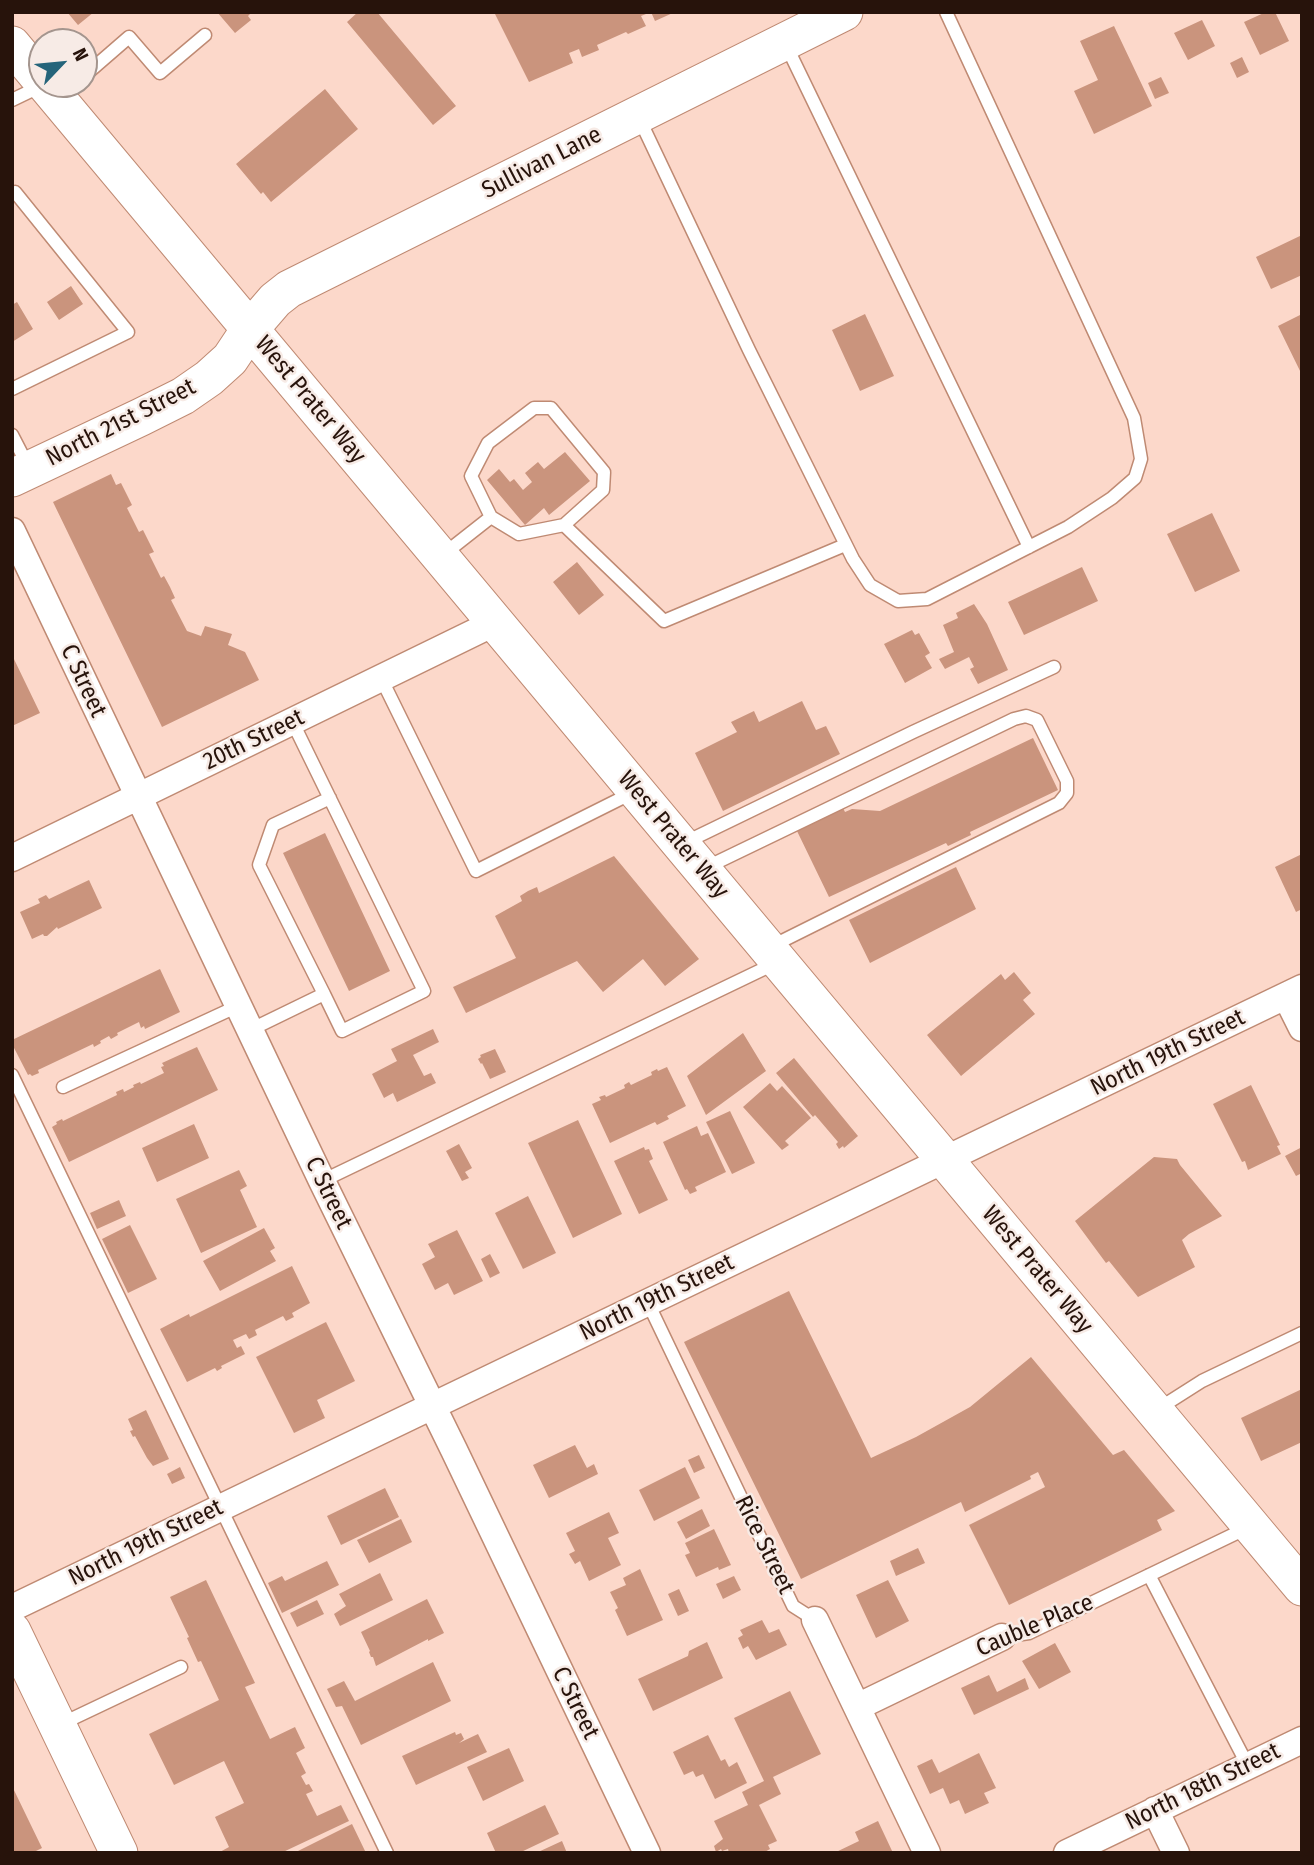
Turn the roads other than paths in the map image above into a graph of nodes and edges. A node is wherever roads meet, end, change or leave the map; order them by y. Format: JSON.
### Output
{"nodes":[{"id":1,"x":844,"y":12,"type":"edge"},
{"id":2,"x":947,"y":12,"type":"edge"},
{"id":3,"x":205,"y":35,"type":"dead end"},
{"id":4,"x":785,"y":42,"type":"junction"},
{"id":5,"x":12,"y":45,"type":"edge"},
{"id":6,"x":98,"y":58,"type":"edge"},
{"id":7,"x":28,"y":60,"type":"edge"},
{"id":8,"x":66,"y":98,"type":"edge"},
{"id":9,"x":638,"y":115,"type":"junction"},
{"id":10,"x":12,"y":193,"type":"edge"},
{"id":11,"x":250,"y":329,"type":"junction"},
{"id":12,"x":12,"y":389,"type":"edge"},
{"id":13,"x":12,"y":435,"type":"edge"},
{"id":14,"x":21,"y":473,"type":"edge"},
{"id":15,"x":491,"y":517,"type":"junction"},
{"id":16,"x":564,"y":525,"type":"junction"},
{"id":17,"x":12,"y":531,"type":"edge"},
{"id":18,"x":845,"y":545,"type":"junction"},
{"id":19,"x":1028,"y":547,"type":"junction"},
{"id":20,"x":440,"y":556,"type":"junction"},
{"id":21,"x":496,"y":622,"type":"junction"},
{"id":22,"x":1054,"y":667,"type":"dead end"},
{"id":23,"x":380,"y":678,"type":"junction"},
{"id":24,"x":292,"y":721,"type":"junction"},
{"id":25,"x":636,"y":790,"type":"junction"},
{"id":26,"x":138,"y":796,"type":"junction"},
{"id":27,"x":330,"y":798,"type":"junction"},
{"id":28,"x":691,"y":857,"type":"junction"},
{"id":29,"x":12,"y":858,"type":"edge"},
{"id":30,"x":773,"y":955,"type":"junction"},
{"id":31,"x":1294,"y":992,"type":"edge"},
{"id":32,"x":324,"y":995,"type":"junction"},
{"id":33,"x":238,"y":1006,"type":"junction"},
{"id":34,"x":1302,"y":1028,"type":"edge"},
{"id":35,"x":250,"y":1030,"type":"junction"},
{"id":36,"x":12,"y":1075,"type":"edge"},
{"id":37,"x":63,"y":1087,"type":"dead end"},
{"id":38,"x":944,"y":1160,"type":"junction"},
{"id":39,"x":322,"y":1181,"type":"junction"},
{"id":40,"x":648,"y":1303,"type":"junction"},
{"id":41,"x":1302,"y":1333,"type":"edge"},
{"id":42,"x":432,"y":1405,"type":"junction"},
{"id":43,"x":1155,"y":1412,"type":"junction"},
{"id":44,"x":222,"y":1506,"type":"junction"},
{"id":45,"x":1251,"y":1526,"type":"junction"},
{"id":46,"x":1149,"y":1575,"type":"junction"},
{"id":47,"x":1302,"y":1587,"type":"edge"},
{"id":48,"x":12,"y":1608,"type":"edge"},
{"id":49,"x":816,"y":1620,"type":"joint"},
{"id":50,"x":12,"y":1631,"type":"edge"},
{"id":51,"x":1002,"y":1637,"type":"joint"},
{"id":52,"x":181,"y":1667,"type":"dead end"},
{"id":53,"x":857,"y":1707,"type":"junction"},
{"id":54,"x":58,"y":1726,"type":"junction"},
{"id":55,"x":1302,"y":1740,"type":"edge"},
{"id":56,"x":1248,"y":1766,"type":"junction"},
{"id":57,"x":1155,"y":1810,"type":"junction"},
{"id":58,"x":119,"y":1853,"type":"edge"},
{"id":59,"x":387,"y":1853,"type":"edge"},
{"id":60,"x":647,"y":1853,"type":"edge"},
{"id":61,"x":927,"y":1853,"type":"edge"},
{"id":62,"x":1067,"y":1853,"type":"edge"},
{"id":63,"x":1176,"y":1853,"type":"edge"}],
"edges":[{"from":1,"to":4,"type":"main road","name":"Sullivan Lane"},
{"from":2,"to":19,"type":"lane"},
{"from":3,"to":6,"type":"lane"},
{"from":4,"to":9,"type":"main road","name":"Sullivan Lane"},
{"from":4,"to":19,"type":"lane"},
{"from":5,"to":7,"type":"main road","name":"West Prater Way"},
{"from":8,"to":11,"type":"main road","name":"West Prater Way"},
{"from":9,"to":11,"type":"main road","name":"Sullivan Lane"},
{"from":9,"to":18,"type":"lane"},
{"from":10,"to":12,"type":"lane"},
{"from":11,"to":14,"type":"main road","name":"North 21st Street"},
{"from":11,"to":20,"type":"main road","name":"West Prater Way"},
{"from":13,"to":14,"type":"lane"},
{"from":15,"to":16,"type":"lane"},
{"from":15,"to":16,"type":"lane"},
{"from":15,"to":20,"type":"lane"},
{"from":16,"to":18,"type":"lane"},
{"from":17,"to":26,"type":"street","name":"C Street"},
{"from":18,"to":19,"type":"lane"},
{"from":20,"to":21,"type":"main road","name":"West Prater Way"},
{"from":21,"to":23,"type":"street","name":"20th Street"},
{"from":21,"to":25,"type":"main road","name":"West Prater Way"},
{"from":22,"to":28,"type":"lane"},
{"from":23,"to":24,"type":"street","name":"20th Street"},
{"from":23,"to":25,"type":"lane"},
{"from":24,"to":26,"type":"street","name":"20th Street"},
{"from":24,"to":27,"type":"lane"},
{"from":25,"to":28,"type":"main road","name":"West Prater Way"},
{"from":26,"to":29,"type":"street","name":"20th Street"},
{"from":26,"to":33,"type":"street","name":"C Street"},
{"from":27,"to":32,"type":"lane"},
{"from":27,"to":32,"type":"lane"},
{"from":28,"to":30,"type":"main road","name":"West Prater Way"},
{"from":28,"to":30,"type":"lane"},
{"from":30,"to":38,"type":"main road","name":"West Prater Way"},
{"from":30,"to":39,"type":"lane"},
{"from":31,"to":34,"type":"street"},
{"from":31,"to":38,"type":"street","name":"North 19th Street"},
{"from":32,"to":35,"type":"lane"},
{"from":33,"to":35,"type":"street","name":"C Street"},
{"from":33,"to":37,"type":"lane"},
{"from":35,"to":39,"type":"street","name":"C Street"},
{"from":36,"to":44,"type":"lane"},
{"from":38,"to":40,"type":"street","name":"North 19th Street"},
{"from":38,"to":43,"type":"main road","name":"West Prater Way"},
{"from":39,"to":42,"type":"street","name":"C Street"},
{"from":40,"to":42,"type":"street","name":"North 19th Street"},
{"from":40,"to":49,"type":"lane","name":"Rice Street"},
{"from":41,"to":43,"type":"lane"},
{"from":42,"to":44,"type":"street","name":"North 19th Street"},
{"from":42,"to":60,"type":"street","name":"C Street"},
{"from":43,"to":45,"type":"main road","name":"West Prater Way"},
{"from":44,"to":48,"type":"street","name":"North 19th Street"},
{"from":44,"to":59,"type":"lane"},
{"from":45,"to":46,"type":"lane","name":"Cauble Place"},
{"from":45,"to":47,"type":"main road","name":"West Prater Way"},
{"from":46,"to":51,"type":"lane","name":"Cauble Place"},
{"from":46,"to":56,"type":"lane"},
{"from":49,"to":53,"type":"street","name":"Rice Street"},
{"from":50,"to":54,"type":"main road"},
{"from":51,"to":53,"type":"street","name":"Cauble Place"},
{"from":52,"to":54,"type":"lane"},
{"from":53,"to":61,"type":"street","name":"Rice Street"},
{"from":54,"to":58,"type":"main road"},
{"from":55,"to":56,"type":"street","name":"North 18th Street"},
{"from":56,"to":57,"type":"street","name":"North 18th Street"},
{"from":57,"to":62,"type":"street","name":"North 18th Street"},
{"from":57,"to":63,"type":"street"}]}
